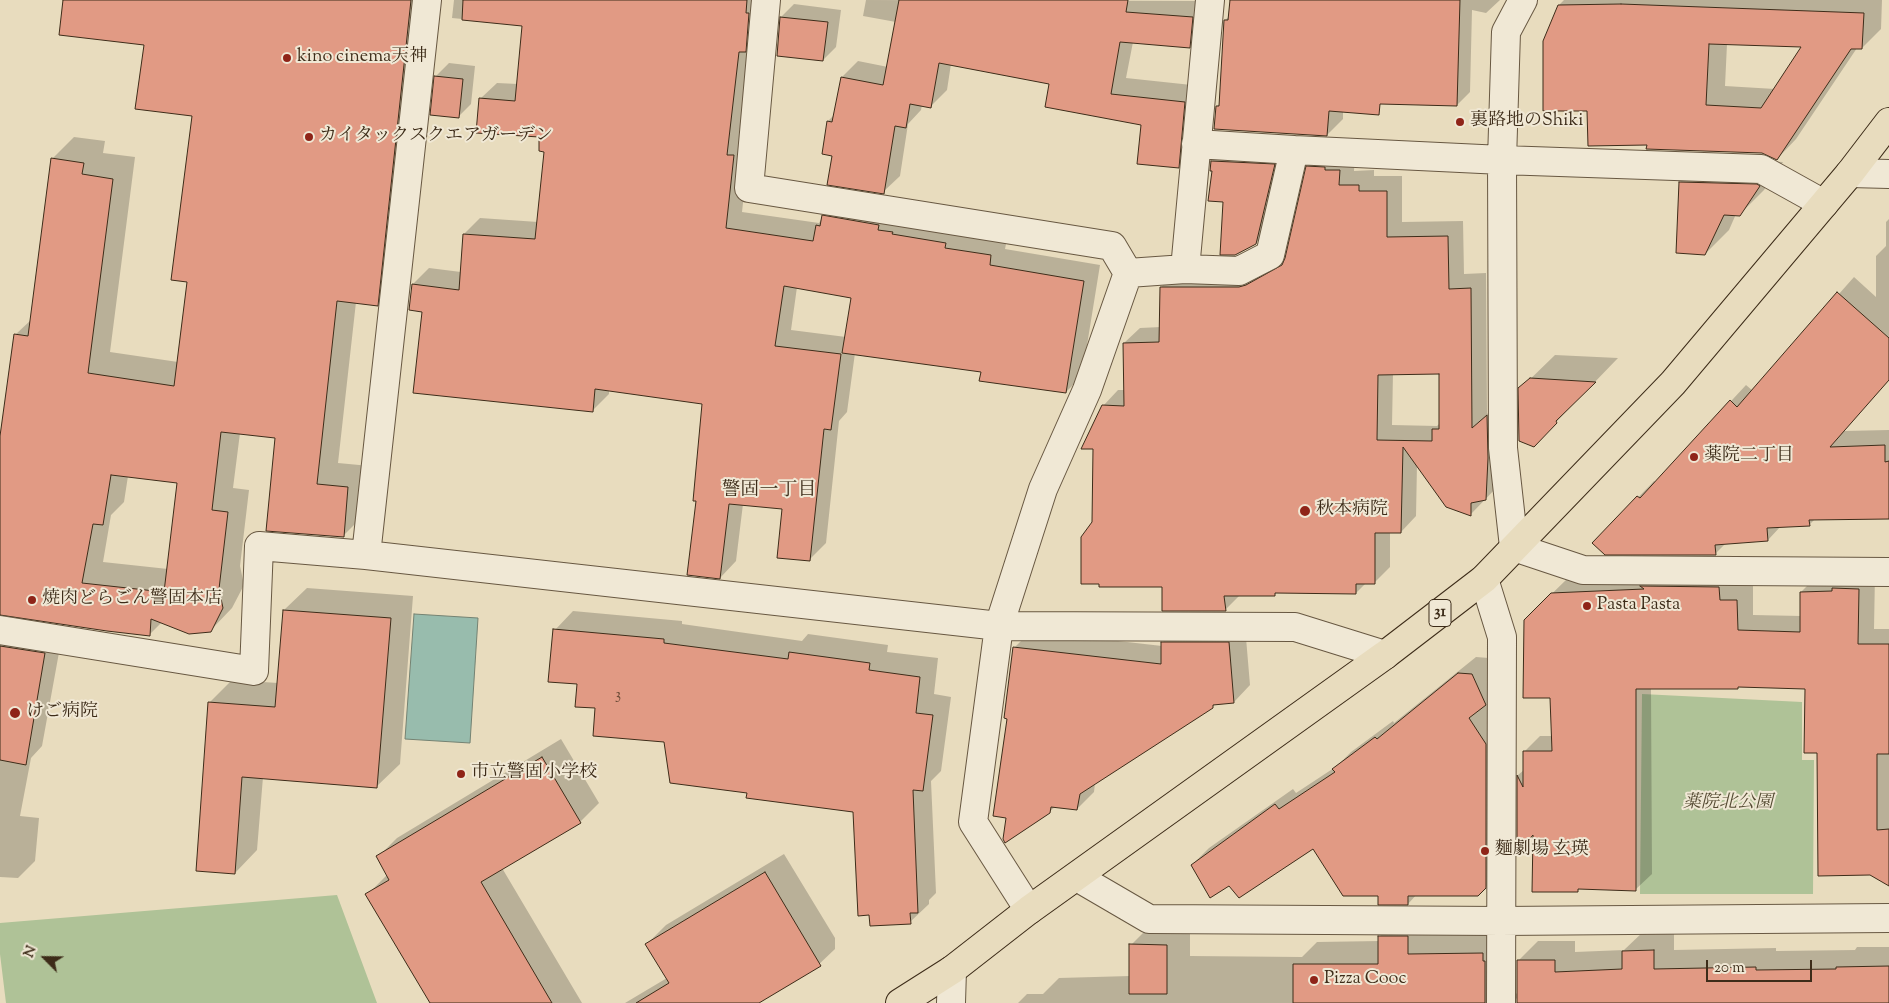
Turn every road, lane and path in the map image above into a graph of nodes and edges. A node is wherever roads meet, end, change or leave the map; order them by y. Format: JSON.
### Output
{"nodes":[{"id":1,"x":426,"y":0,"type":"edge"},
{"id":2,"x":766,"y":0,"type":"edge"},
{"id":3,"x":1210,"y":0,"type":"edge"},
{"id":4,"x":1523,"y":0,"type":"edge"},
{"id":5,"x":1889,"y":122,"type":"edge"},
{"id":6,"x":1196,"y":144,"type":"junction"},
{"id":7,"x":1294,"y":150,"type":"junction"},
{"id":8,"x":1502,"y":160,"type":"junction"},
{"id":9,"x":1850,"y":174,"type":"junction"},
{"id":10,"x":1889,"y":174,"type":"edge"},
{"id":11,"x":1824,"y":204,"type":"junction"},
{"id":12,"x":1185,"y":269,"type":"junction"},
{"id":13,"x":1128,"y":273,"type":"junction"},
{"id":14,"x":1514,"y":547,"type":"junction"},
{"id":15,"x":366,"y":555,"type":"junction"},
{"id":16,"x":1889,"y":572,"type":"edge"},
{"id":17,"x":1484,"y":579,"type":"junction"},
{"id":18,"x":999,"y":626,"type":"junction"},
{"id":19,"x":0,"y":630,"type":"edge"},
{"id":20,"x":1385,"y":655,"type":"junction"},
{"id":21,"x":1076,"y":877,"type":"junction"},
{"id":22,"x":1029,"y":910,"type":"junction"},
{"id":23,"x":1889,"y":918,"type":"edge"},
{"id":24,"x":1501,"y":920,"type":"junction"},
{"id":25,"x":952,"y":970,"type":"junction"},
{"id":26,"x":900,"y":1003,"type":"edge"},
{"id":27,"x":951,"y":1003,"type":"edge"},
{"id":28,"x":1501,"y":1003,"type":"edge"}],
"edges":[{"from":1,"to":15,"type":"street"},
{"from":2,"to":13,"type":"street"},
{"from":3,"to":6,"type":"street"},
{"from":4,"to":8,"type":"street"},
{"from":5,"to":9,"type":"main road","number":"31"},
{"from":6,"to":7,"type":"street"},
{"from":6,"to":12,"type":"street"},
{"from":7,"to":8,"type":"street"},
{"from":7,"to":12,"type":"street"},
{"from":8,"to":11,"type":"street"},
{"from":8,"to":14,"type":"street"},
{"from":9,"to":10,"type":"street"},
{"from":9,"to":11,"type":"main road","number":"31"},
{"from":11,"to":14,"type":"main road","number":"31"},
{"from":12,"to":13,"type":"street"},
{"from":13,"to":18,"type":"street"},
{"from":14,"to":16,"type":"street"},
{"from":14,"to":17,"type":"main road","number":"31"},
{"from":15,"to":18,"type":"street"},
{"from":15,"to":19,"type":"street"},
{"from":17,"to":20,"type":"main road","number":"31"},
{"from":17,"to":24,"type":"street"},
{"from":18,"to":20,"type":"street"},
{"from":18,"to":22,"type":"street"},
{"from":20,"to":21,"type":"main road","number":"31"},
{"from":21,"to":22,"type":"main road","number":"31"},
{"from":21,"to":24,"type":"street"},
{"from":22,"to":25,"type":"main road","number":"31"},
{"from":23,"to":24,"type":"street"},
{"from":24,"to":28,"type":"street"},
{"from":25,"to":26,"type":"main road","number":"31"},
{"from":25,"to":27,"type":"street"}]}
